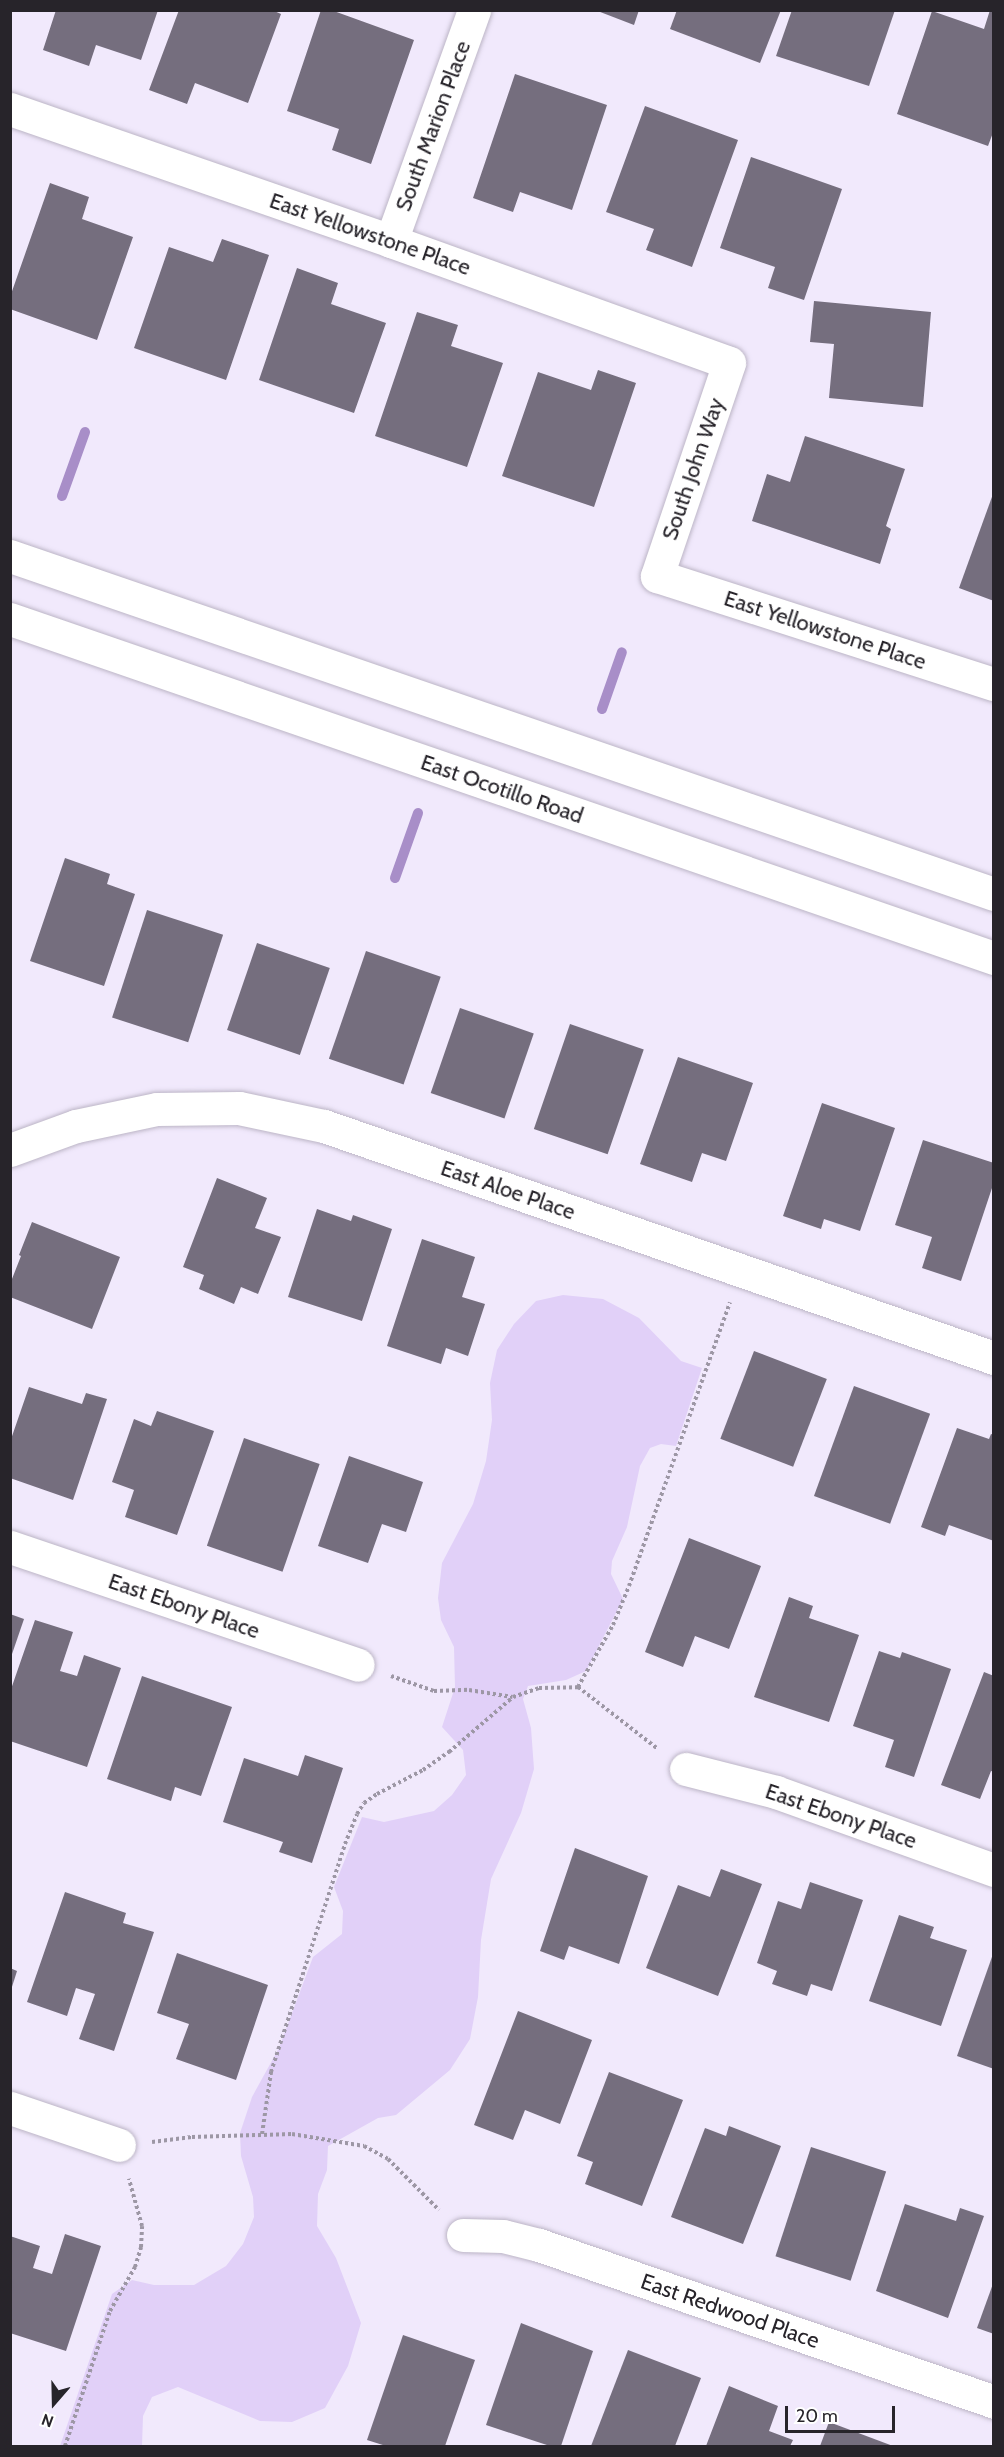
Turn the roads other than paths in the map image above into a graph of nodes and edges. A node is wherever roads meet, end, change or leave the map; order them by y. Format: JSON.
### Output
{"nodes":[{"id":1,"x":474,"y":10,"type":"edge"},
{"id":2,"x":10,"y":109,"type":"edge"},
{"id":3,"x":391,"y":241,"type":"junction"},
{"id":4,"x":729,"y":363,"type":"joint"},
{"id":5,"x":10,"y":556,"type":"edge"},
{"id":6,"x":657,"y":576,"type":"joint"},
{"id":7,"x":10,"y":619,"type":"edge"},
{"id":8,"x":993,"y":684,"type":"edge"},
{"id":9,"x":993,"y":894,"type":"edge"},
{"id":10,"x":993,"y":958,"type":"edge"},
{"id":11,"x":11,"y":1148,"type":"edge"},
{"id":12,"x":993,"y":1358,"type":"edge"},
{"id":13,"x":10,"y":1547,"type":"edge"},
{"id":14,"x":358,"y":1665,"type":"road end"},
{"id":15,"x":686,"y":1769,"type":"road end"},
{"id":16,"x":993,"y":1870,"type":"edge"},
{"id":17,"x":10,"y":2108,"type":"edge"},
{"id":18,"x":119,"y":2145,"type":"road end"},
{"id":19,"x":464,"y":2235,"type":"road end"},
{"id":20,"x":993,"y":2402,"type":"edge"}],
"edges":[{"from":1,"to":3,"type":"street","name":"South Marion Place"},
{"from":2,"to":3,"type":"street","name":"East Yellowstone Place"},
{"from":3,"to":4,"type":"street","name":"East Yellowstone Place"},
{"from":4,"to":6,"type":"street","name":"South John Way"},
{"from":5,"to":9,"type":"street"},
{"from":6,"to":8,"type":"street","name":"East Yellowstone Place"},
{"from":7,"to":10,"type":"street","name":"East Ocotillo Road"},
{"from":11,"to":12,"type":"street","name":"East Aloe Place"},
{"from":13,"to":14,"type":"street","name":"East Ebony Place"},
{"from":15,"to":16,"type":"street","name":"East Ebony Place"},
{"from":17,"to":18,"type":"street"},
{"from":19,"to":20,"type":"street","name":"East Redwood Place"}]}
